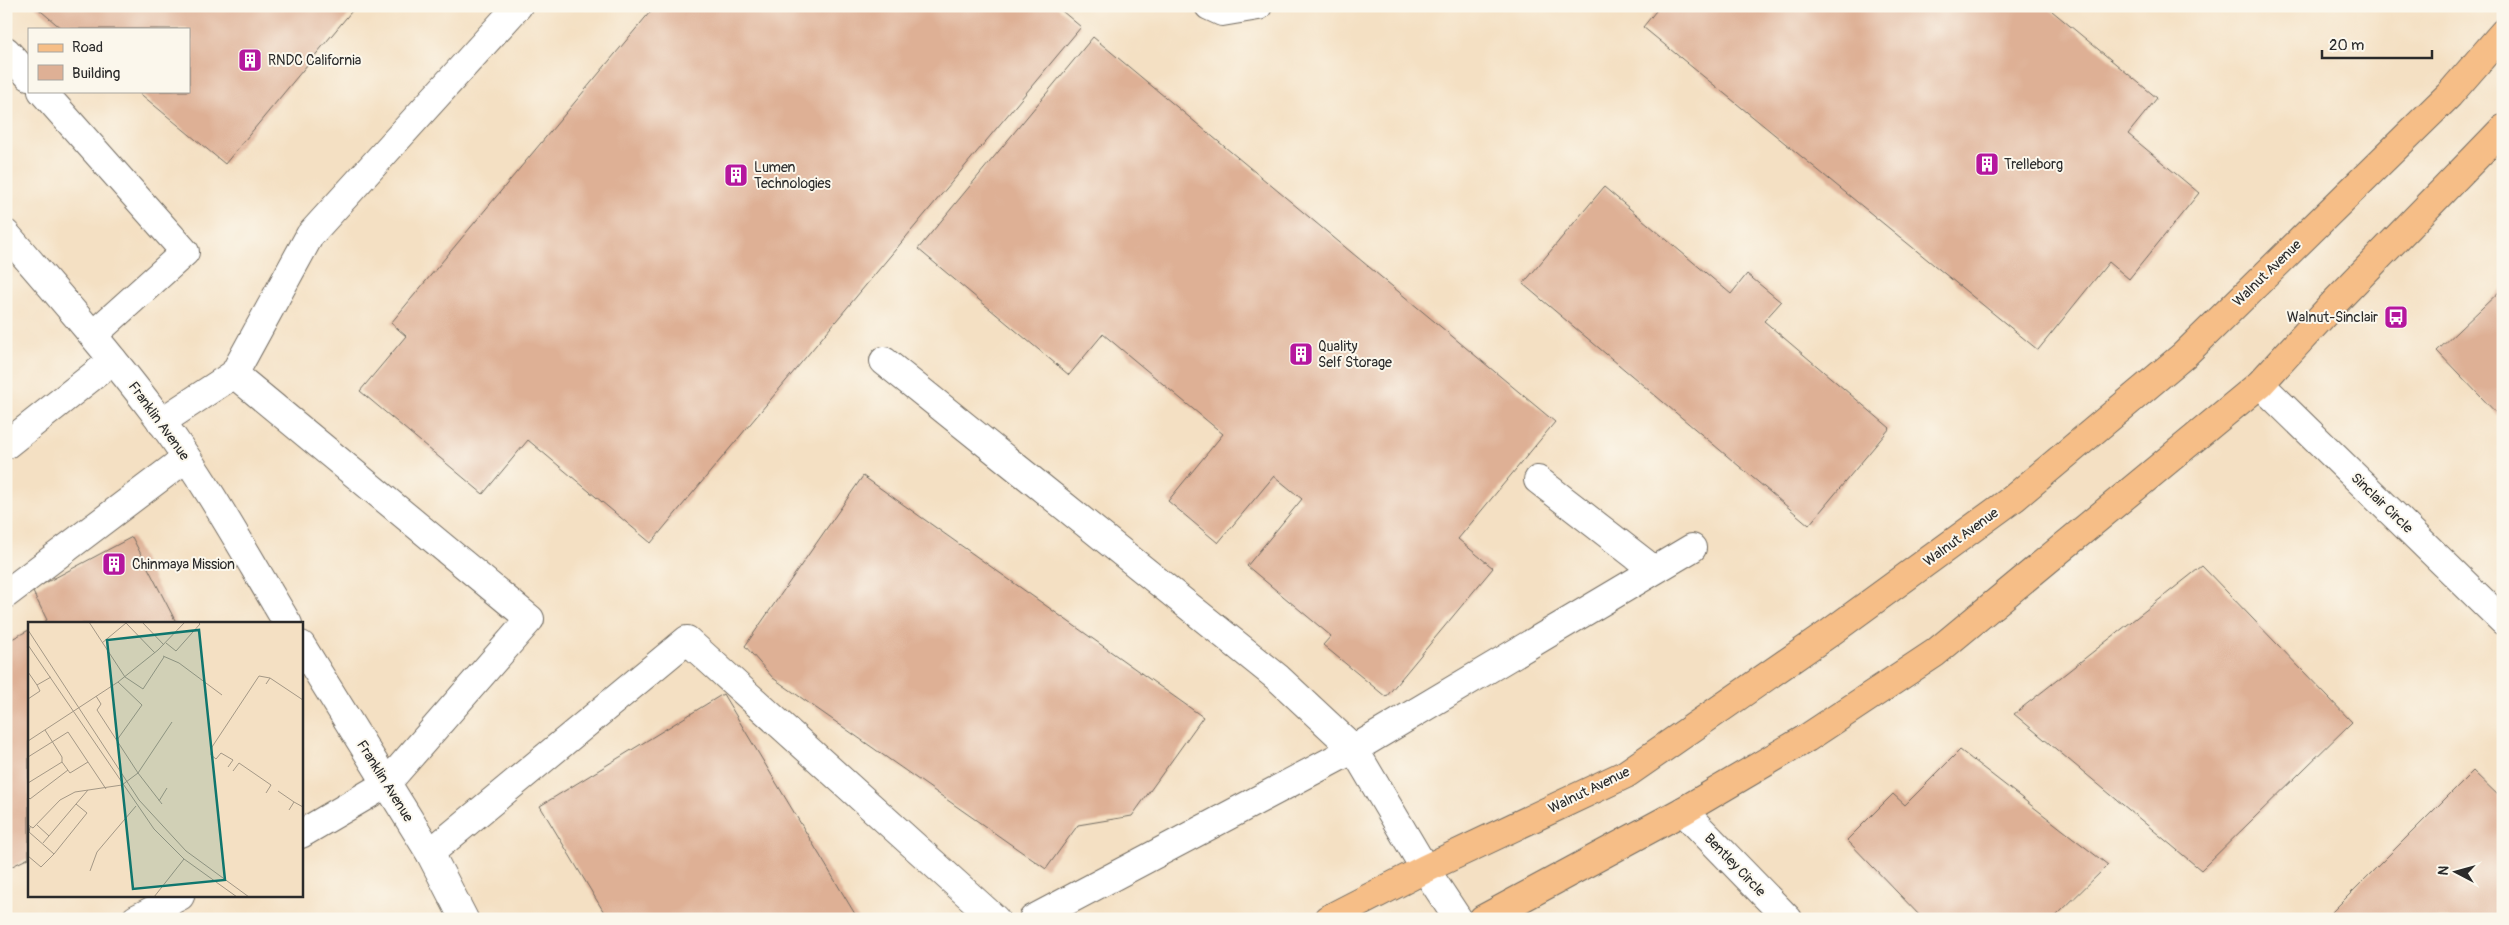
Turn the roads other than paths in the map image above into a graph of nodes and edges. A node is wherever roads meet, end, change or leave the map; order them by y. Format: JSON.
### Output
{"nodes":[{"id":1,"x":518,"y":6,"type":"edge"},
{"id":2,"x":1209,"y":6,"type":"edge"},
{"id":3,"x":1258,"y":6,"type":"edge"},
{"id":4,"x":2503,"y":33,"type":"edge"},
{"id":5,"x":6,"y":51,"type":"edge"},
{"id":6,"x":28,"y":75,"type":"edge"},
{"id":7,"x":43,"y":92,"type":"edge"},
{"id":8,"x":2503,"y":129,"type":"edge"},
{"id":9,"x":6,"y":234,"type":"edge"},
{"id":10,"x":93,"y":335,"type":"junction"},
{"id":11,"x":113,"y":360,"type":"junction"},
{"id":12,"x":884,"y":361,"type":"dead end"},
{"id":13,"x":234,"y":374,"type":"junction"},
{"id":14,"x":2260,"y":384,"type":"junction"},
{"id":15,"x":161,"y":422,"type":"junction"},
{"id":16,"x":6,"y":445,"type":"edge"},
{"id":17,"x":186,"y":458,"type":"junction"},
{"id":18,"x":1538,"y":480,"type":"dead end"},
{"id":19,"x":1692,"y":548,"type":"dead end"},
{"id":20,"x":1654,"y":570,"type":"junction"},
{"id":21,"x":6,"y":594,"type":"edge"},
{"id":22,"x":2503,"y":621,"type":"edge"},
{"id":23,"x":287,"y":622,"type":"edge"},
{"id":24,"x":302,"y":647,"type":"edge"},
{"id":25,"x":1354,"y":749,"type":"junction"},
{"id":26,"x":386,"y":784,"type":"junction"},
{"id":27,"x":1683,"y":810,"type":"junction"},
{"id":28,"x":302,"y":833,"type":"edge"},
{"id":29,"x":430,"y":853,"type":"junction"},
{"id":30,"x":1425,"y":870,"type":"junction"},
{"id":31,"x":176,"y":898,"type":"edge"},
{"id":32,"x":136,"y":919,"type":"edge"},
{"id":33,"x":464,"y":919,"type":"edge"},
{"id":34,"x":995,"y":919,"type":"edge"},
{"id":35,"x":1033,"y":919,"type":"edge"},
{"id":36,"x":1328,"y":919,"type":"edge"},
{"id":37,"x":1458,"y":919,"type":"edge"},
{"id":38,"x":1483,"y":919,"type":"edge"},
{"id":39,"x":1788,"y":919,"type":"edge"}],
"edges":[{"from":1,"to":13,"type":"street"},
{"from":2,"to":3,"type":"street"},
{"from":4,"to":30,"type":"main road","name":"Walnut Avenue"},
{"from":5,"to":6,"type":"street"},
{"from":7,"to":10,"type":"street"},
{"from":8,"to":14,"type":"main road"},
{"from":9,"to":10,"type":"street","name":"Franklin Avenue"},
{"from":10,"to":11,"type":"street","name":"Franklin Avenue"},
{"from":11,"to":15,"type":"street","name":"Franklin Avenue"},
{"from":11,"to":16,"type":"street"},
{"from":12,"to":25,"type":"street"},
{"from":13,"to":15,"type":"street"},
{"from":13,"to":26,"type":"street"},
{"from":14,"to":22,"type":"street","name":"Sinclair Circle"},
{"from":14,"to":27,"type":"main road"},
{"from":15,"to":17,"type":"street","name":"Franklin Avenue"},
{"from":17,"to":21,"type":"street"},
{"from":17,"to":23,"type":"street","name":"Franklin Avenue"},
{"from":18,"to":20,"type":"street"},
{"from":19,"to":20,"type":"street"},
{"from":20,"to":25,"type":"street"},
{"from":24,"to":26,"type":"street","name":"Franklin Avenue"},
{"from":25,"to":30,"type":"street"},
{"from":25,"to":35,"type":"street"},
{"from":26,"to":28,"type":"street"},
{"from":26,"to":29,"type":"street","name":"Franklin Avenue"},
{"from":27,"to":38,"type":"main road"},
{"from":27,"to":39,"type":"street","name":"Bentley Circle"},
{"from":29,"to":33,"type":"street","name":"Franklin Avenue"},
{"from":29,"to":34,"type":"street"},
{"from":30,"to":36,"type":"main road","name":"Walnut Avenue"},
{"from":30,"to":37,"type":"street"},
{"from":31,"to":32,"type":"street"}]}
